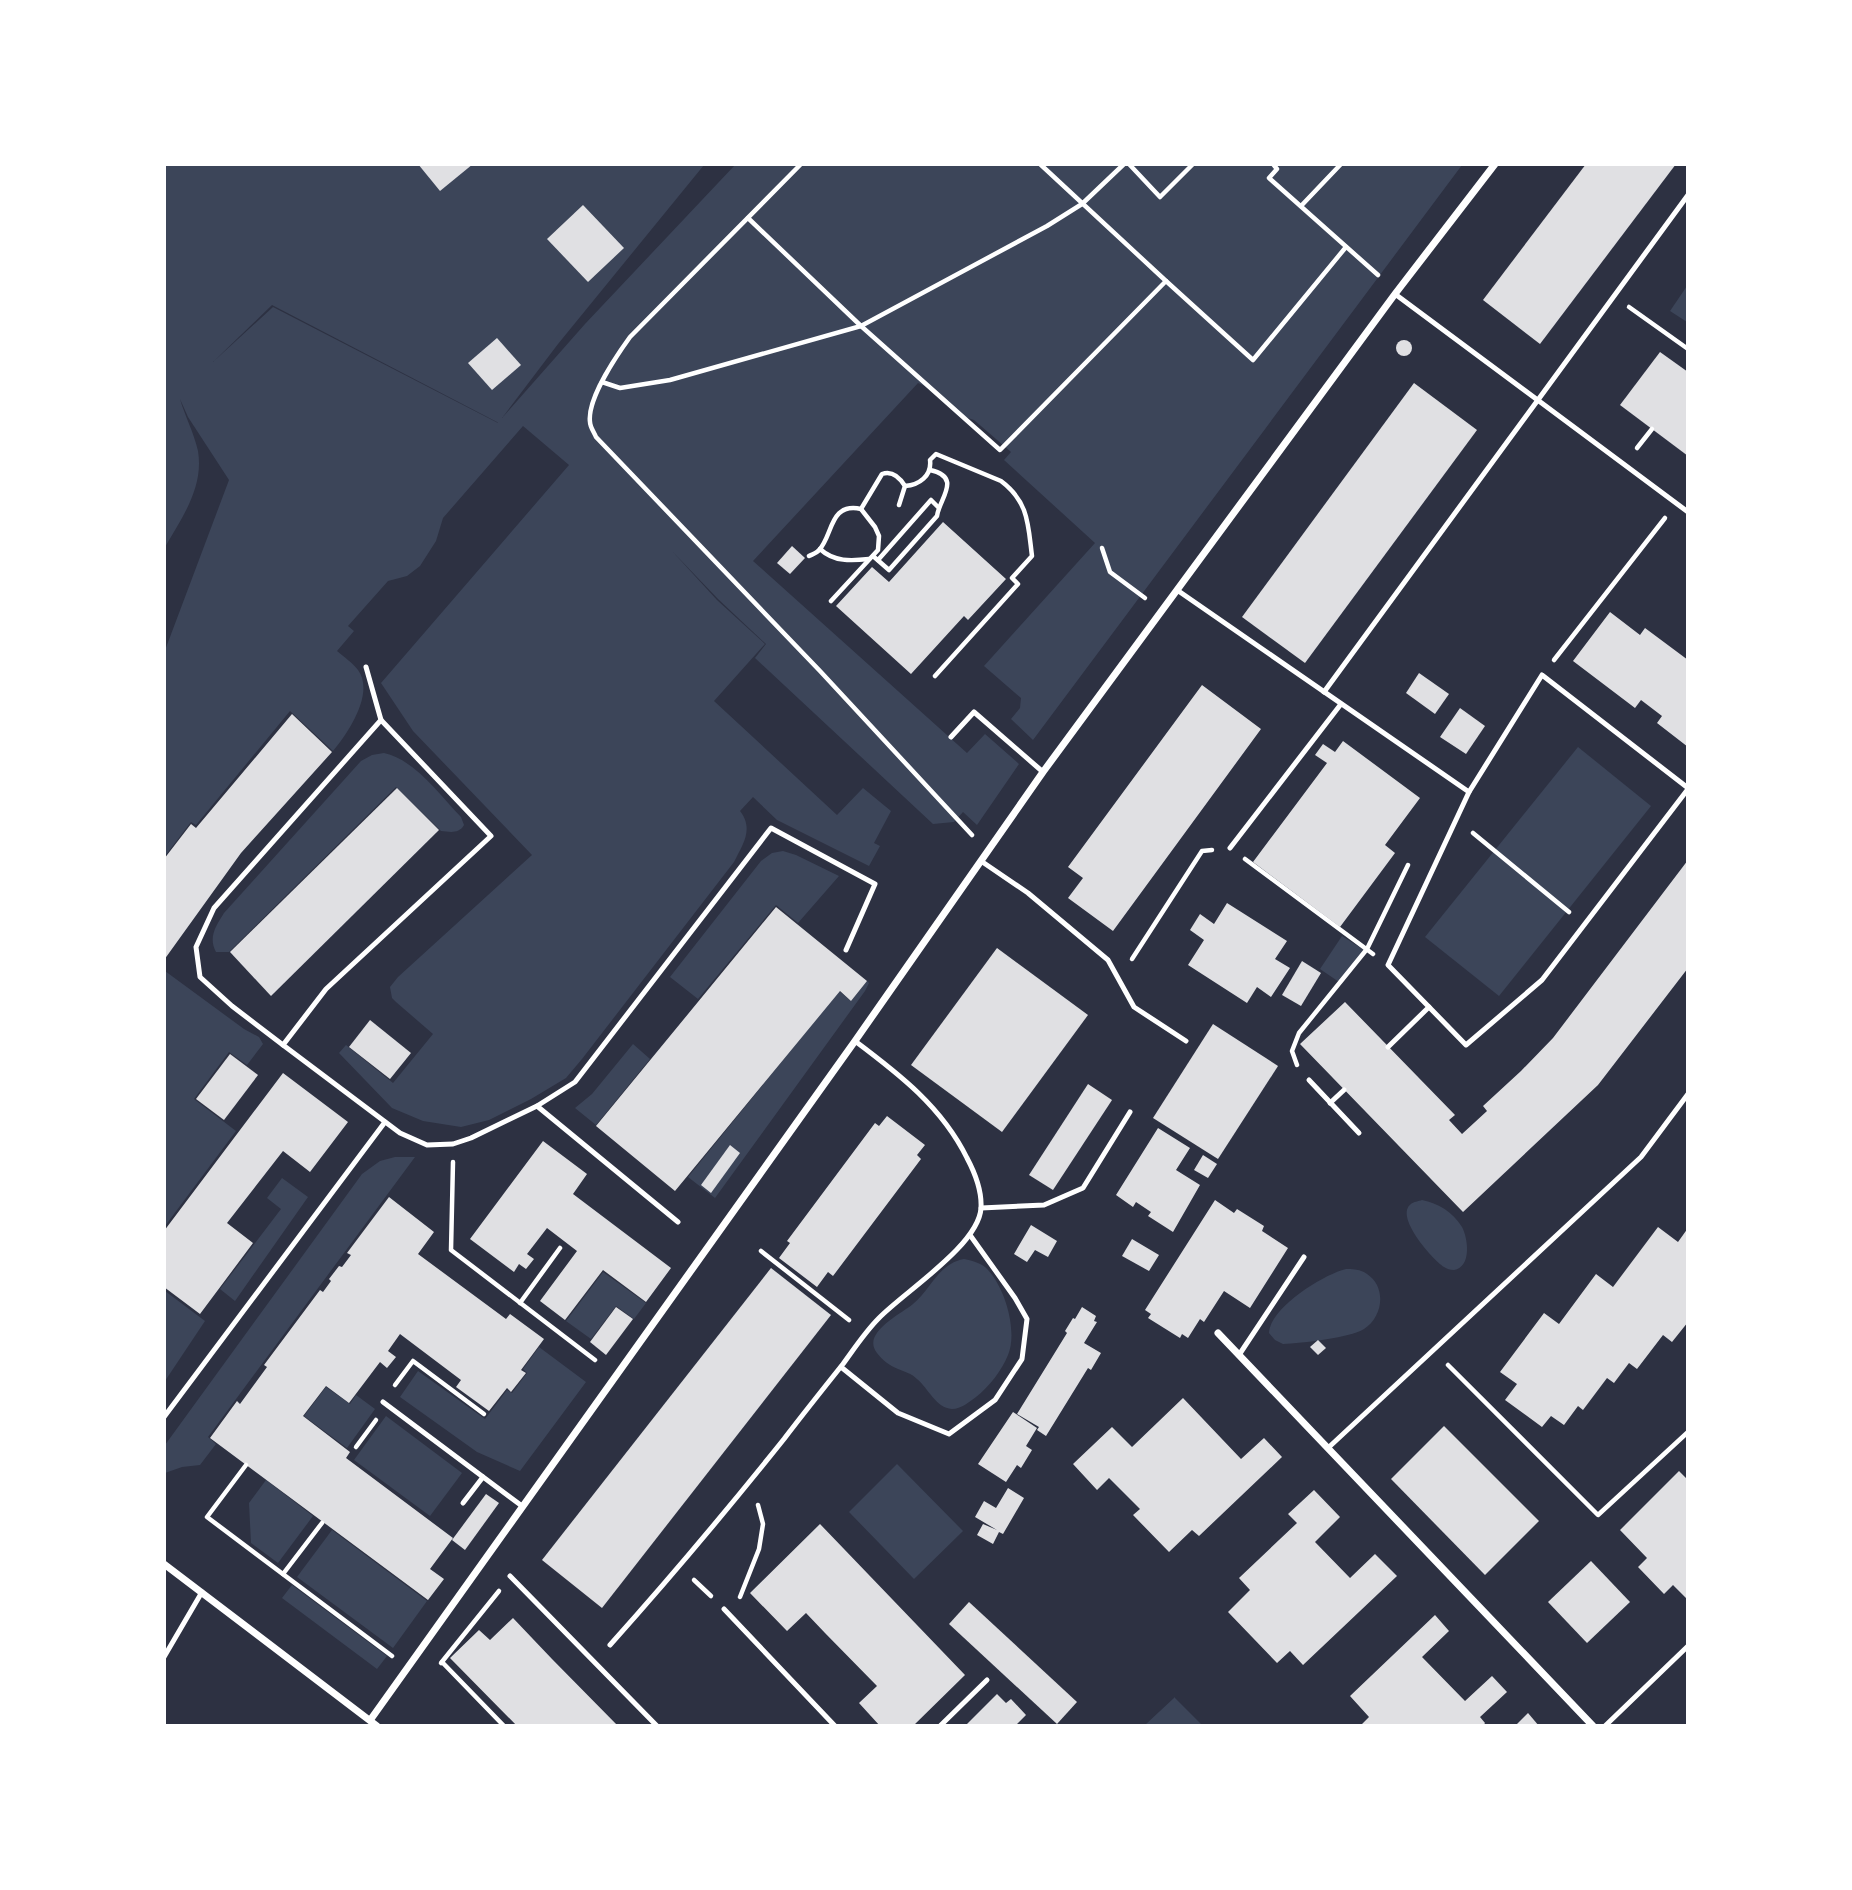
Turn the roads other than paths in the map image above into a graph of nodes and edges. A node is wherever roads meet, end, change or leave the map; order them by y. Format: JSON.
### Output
{"nodes":[{"id":1,"x":1494,"y":164,"type":"edge"},
{"id":2,"x":1688,"y":194,"type":"edge"},
{"id":3,"x":1395,"y":294,"type":"junction"},
{"id":4,"x":1536,"y":399,"type":"junction"},
{"id":5,"x":1688,"y":512,"type":"edge"},
{"id":6,"x":1177,"y":590,"type":"junction"},
{"id":7,"x":366,"y":667,"type":"dead end"},
{"id":8,"x":1324,"y":692,"type":"junction"},
{"id":9,"x":1341,"y":704,"type":"junction"},
{"id":10,"x":381,"y":720,"type":"junction"},
{"id":11,"x":951,"y":737,"type":"dead end"},
{"id":12,"x":1043,"y":772,"type":"junction"},
{"id":13,"x":1688,"y":789,"type":"edge"},
{"id":14,"x":1469,"y":792,"type":"junction"},
{"id":15,"x":1230,"y":848,"type":"road end"},
{"id":16,"x":981,"y":861,"type":"junction"},
{"id":17,"x":846,"y":950,"type":"dead end"},
{"id":18,"x":1429,"y":1007,"type":"junction"},
{"id":19,"x":855,"y":1041,"type":"junction"},
{"id":20,"x":1186,"y":1041,"type":"dead end"},
{"id":21,"x":283,"y":1045,"type":"junction"},
{"id":22,"x":1388,"y":1047,"type":"dead end"},
{"id":23,"x":1309,"y":1080,"type":"road end"},
{"id":24,"x":1344,"y":1090,"type":"dead end"},
{"id":25,"x":1688,"y":1094,"type":"edge"},
{"id":26,"x":1330,"y":1103,"type":"junction"},
{"id":27,"x":537,"y":1106,"type":"junction"},
{"id":28,"x":1130,"y":1112,"type":"dead end"},
{"id":29,"x":385,"y":1122,"type":"junction"},
{"id":30,"x":1359,"y":1133,"type":"dead end"},
{"id":31,"x":981,"y":1208,"type":"junction"},
{"id":32,"x":678,"y":1222,"type":"dead end"},
{"id":33,"x":970,"y":1235,"type":"junction"},
{"id":34,"x":1304,"y":1256,"type":"dead end"},
{"id":35,"x":1218,"y":1333,"type":"dead end"},
{"id":36,"x":1239,"y":1355,"type":"junction"},
{"id":37,"x":841,"y":1367,"type":"junction"},
{"id":38,"x":385,"y":1404,"type":"road end"},
{"id":39,"x":164,"y":1417,"type":"edge"},
{"id":40,"x":1328,"y":1448,"type":"junction"},
{"id":41,"x":483,"y":1476,"type":"junction"},
{"id":42,"x":463,"y":1503,"type":"dead end"},
{"id":43,"x":522,"y":1506,"type":"junction"},
{"id":44,"x":164,"y":1564,"type":"edge"},
{"id":45,"x":510,"y":1576,"type":"road end"},
{"id":46,"x":201,"y":1592,"type":"junction"},
{"id":47,"x":724,"y":1609,"type":"road end"},
{"id":48,"x":610,"y":1645,"type":"dead end"},
{"id":49,"x":1688,"y":1646,"type":"edge"},
{"id":50,"x":164,"y":1657,"type":"edge"},
{"id":51,"x":987,"y":1680,"type":"dead end"},
{"id":52,"x":370,"y":1719,"type":"junction"},
{"id":53,"x":377,"y":1726,"type":"edge"},
{"id":54,"x":657,"y":1726,"type":"edge"},
{"id":55,"x":835,"y":1726,"type":"edge"},
{"id":56,"x":940,"y":1726,"type":"edge"},
{"id":57,"x":1593,"y":1726,"type":"edge"},
{"id":58,"x":1605,"y":1726,"type":"edge"}],
"edges":[{"from":1,"to":3,"type":"street"},
{"from":2,"to":4,"type":"lane"},
{"from":3,"to":4,"type":"lane"},
{"from":3,"to":6,"type":"street"},
{"from":4,"to":5,"type":"lane"},
{"from":4,"to":8,"type":"lane"},
{"from":6,"to":8,"type":"lane"},
{"from":6,"to":12,"type":"street"},
{"from":7,"to":10,"type":"lane"},
{"from":8,"to":9,"type":"lane"},
{"from":9,"to":14,"type":"lane"},
{"from":9,"to":15,"type":"lane"},
{"from":10,"to":21,"type":"lane"},
{"from":10,"to":21,"type":"lane"},
{"from":11,"to":12,"type":"lane"},
{"from":12,"to":16,"type":"street"},
{"from":13,"to":14,"type":"lane"},
{"from":13,"to":18,"type":"lane"},
{"from":14,"to":18,"type":"lane"},
{"from":16,"to":19,"type":"street"},
{"from":16,"to":20,"type":"lane"},
{"from":17,"to":27,"type":"lane"},
{"from":18,"to":22,"type":"lane"},
{"from":19,"to":31,"type":"lane"},
{"from":19,"to":43,"type":"street"},
{"from":21,"to":29,"type":"lane"},
{"from":23,"to":26,"type":"lane"},
{"from":24,"to":26,"type":"lane"},
{"from":25,"to":40,"type":"lane"},
{"from":26,"to":30,"type":"lane"},
{"from":27,"to":29,"type":"lane"},
{"from":27,"to":32,"type":"lane"},
{"from":28,"to":31,"type":"lane"},
{"from":29,"to":39,"type":"lane"},
{"from":31,"to":33,"type":"lane"},
{"from":33,"to":37,"type":"lane"},
{"from":33,"to":37,"type":"lane"},
{"from":34,"to":36,"type":"lane"},
{"from":35,"to":36,"type":"street"},
{"from":36,"to":40,"type":"street"},
{"from":37,"to":48,"type":"lane"},
{"from":38,"to":41,"type":"lane"},
{"from":40,"to":57,"type":"street"},
{"from":41,"to":42,"type":"lane"},
{"from":41,"to":43,"type":"lane"},
{"from":43,"to":52,"type":"street"},
{"from":44,"to":46,"type":"street"},
{"from":45,"to":54,"type":"lane"},
{"from":46,"to":50,"type":"lane"},
{"from":46,"to":52,"type":"street"},
{"from":47,"to":55,"type":"lane"},
{"from":49,"to":58,"type":"lane"},
{"from":51,"to":56,"type":"lane"},
{"from":52,"to":53,"type":"street"}]}
